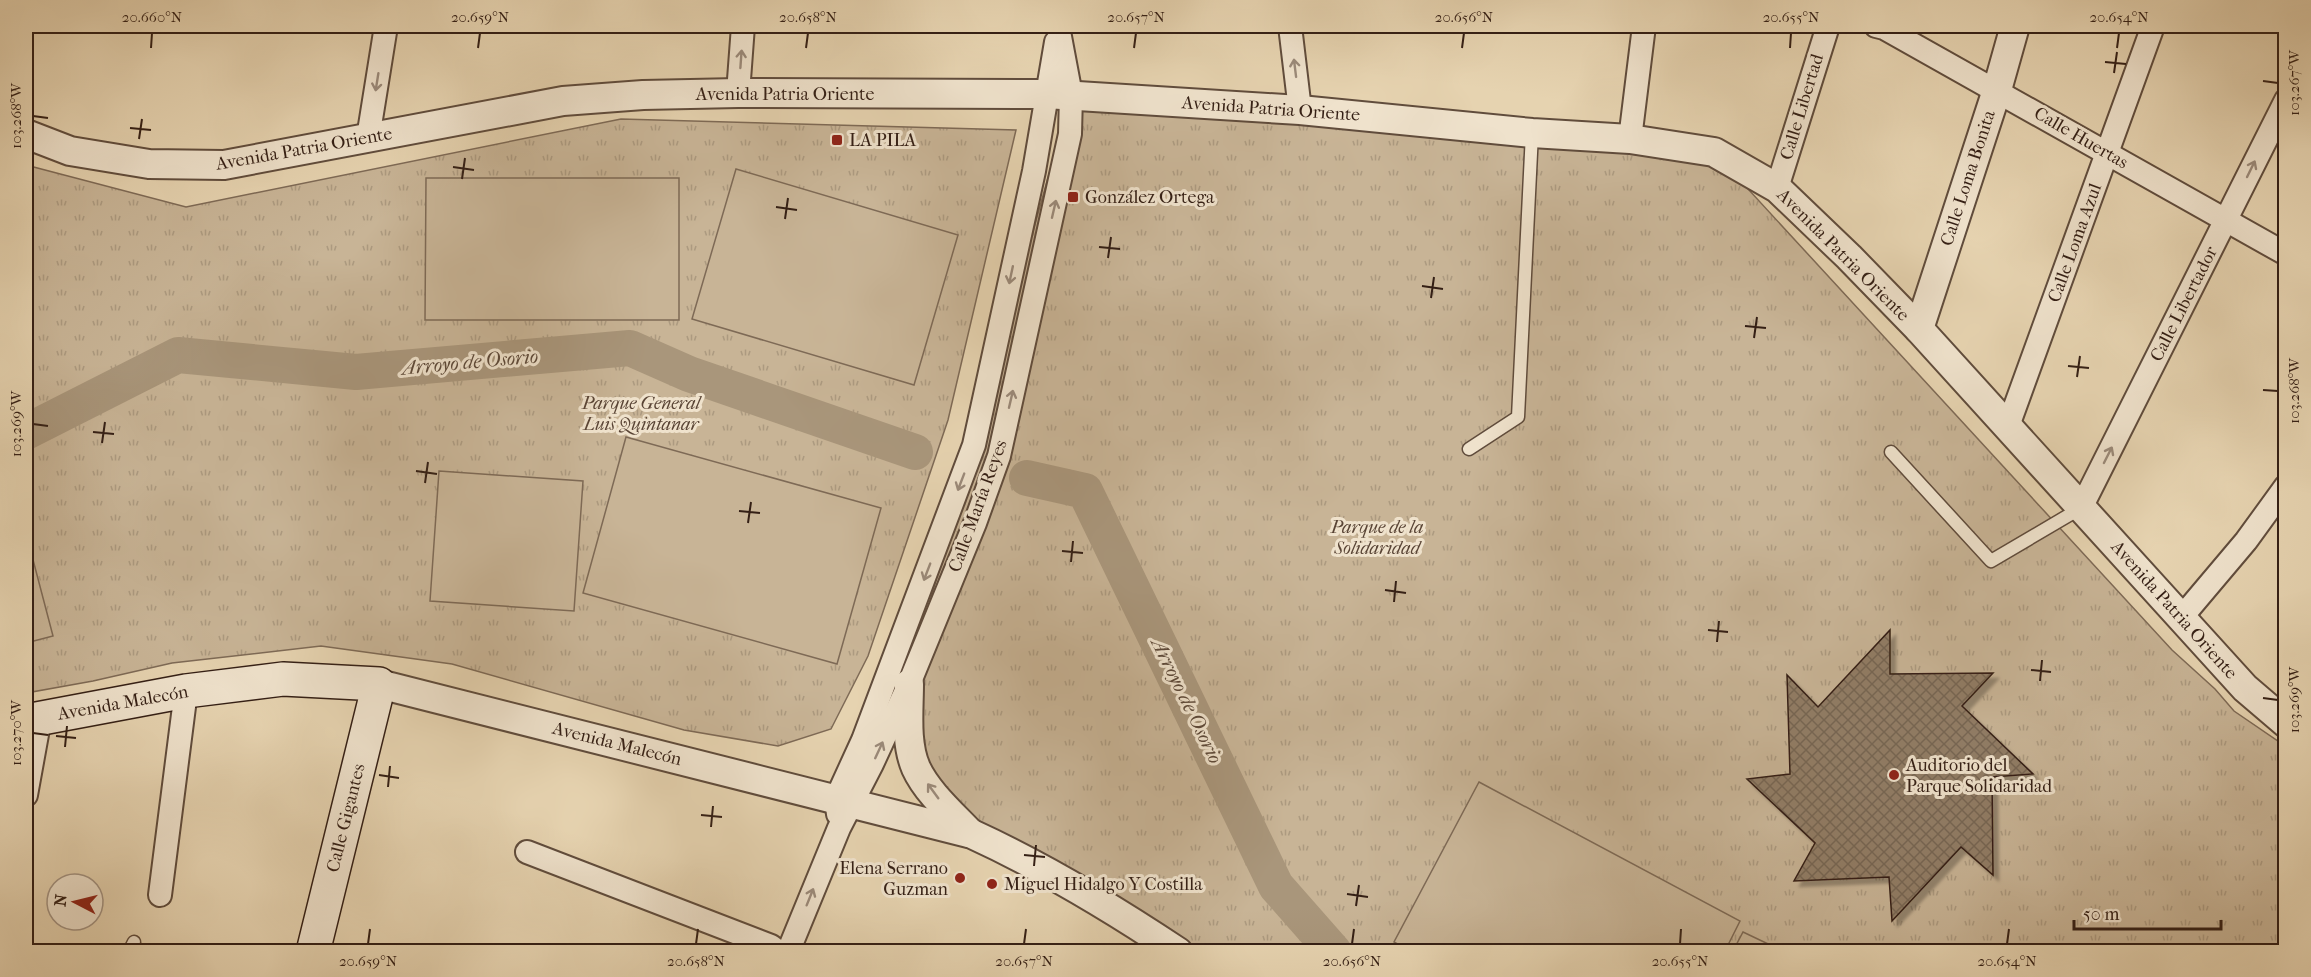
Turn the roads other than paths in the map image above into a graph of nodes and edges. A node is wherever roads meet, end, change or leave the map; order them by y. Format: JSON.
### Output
{"nodes":[{"id":1,"x":386,"y":26,"type":"edge"},
{"id":2,"x":743,"y":26,"type":"edge"},
{"id":3,"x":1058,"y":26,"type":"edge"},
{"id":4,"x":1290,"y":26,"type":"edge"},
{"id":5,"x":1644,"y":26,"type":"edge"},
{"id":6,"x":1828,"y":26,"type":"edge"},
{"id":7,"x":1876,"y":26,"type":"edge"},
{"id":8,"x":2015,"y":26,"type":"edge"},
{"id":9,"x":2153,"y":26,"type":"edge"},
{"id":10,"x":1997,"y":90,"type":"junction"},
{"id":11,"x":738,"y":93,"type":"junction"},
{"id":12,"x":1059,"y":94,"type":"junction"},
{"id":13,"x":2286,"y":100,"type":"edge"},
{"id":14,"x":1300,"y":110,"type":"junction"},
{"id":15,"x":1532,"y":133,"type":"junction"},
{"id":16,"x":26,"y":134,"type":"edge"},
{"id":17,"x":368,"y":138,"type":"junction"},
{"id":18,"x":1630,"y":139,"type":"junction"},
{"id":19,"x":2108,"y":153,"type":"junction"},
{"id":20,"x":1777,"y":188,"type":"junction"},
{"id":21,"x":2225,"y":221,"type":"junction"},
{"id":22,"x":2286,"y":254,"type":"edge"},
{"id":23,"x":1919,"y":329,"type":"junction"},
{"id":24,"x":2008,"y":426,"type":"junction"},
{"id":25,"x":1469,"y":448,"type":"dead end"},
{"id":26,"x":1891,"y":452,"type":"dead end"},
{"id":27,"x":2286,"y":486,"type":"edge"},
{"id":28,"x":2081,"y":508,"type":"junction"},
{"id":29,"x":2181,"y":618,"type":"junction"},
{"id":30,"x":379,"y":684,"type":"junction"},
{"id":31,"x":909,"y":684,"type":"junction"},
{"id":32,"x":186,"y":691,"type":"junction"},
{"id":33,"x":33,"y":720,"type":"edge"},
{"id":34,"x":2286,"y":723,"type":"edge"},
{"id":35,"x":26,"y":795,"type":"edge"},
{"id":36,"x":844,"y":801,"type":"junction"},
{"id":37,"x":972,"y":834,"type":"junction"},
{"id":38,"x":526,"y":852,"type":"dead end"},
{"id":39,"x":160,"y":895,"type":"dead end"},
{"id":40,"x":313,"y":951,"type":"edge"},
{"id":41,"x":779,"y":951,"type":"edge"},
{"id":42,"x":788,"y":951,"type":"edge"},
{"id":43,"x":1178,"y":951,"type":"edge"}],
"edges":[{"from":1,"to":17,"type":"street","one_way":true},
{"from":11,"to":2,"type":"street","one_way":true},
{"from":3,"to":12,"type":"street"},
{"from":14,"to":4,"type":"street","one_way":true},
{"from":5,"to":18,"type":"street"},
{"from":6,"to":20,"type":"street","name":"Calle Libertad"},
{"from":7,"to":10,"type":"street","name":"Calle Huertas"},
{"from":8,"to":10,"type":"street","name":"Calle Loma Bonita"},
{"from":9,"to":19,"type":"street","name":"Calle Loma Azul"},
{"from":10,"to":19,"type":"street","name":"Calle Huertas"},
{"from":10,"to":23,"type":"street","name":"Calle Loma Bonita"},
{"from":11,"to":12,"type":"street","name":"Avenida Patria Oriente"},
{"from":11,"to":17,"type":"street","name":"Avenida Patria Oriente"},
{"from":12,"to":14,"type":"street","name":"Avenida Patria Oriente"},
{"from":31,"to":12,"type":"street","name":"Calle María Reyes","one_way":true},
{"from":12,"to":36,"type":"street","name":"Calle María Reyes","one_way":true},
{"from":21,"to":13,"type":"street","name":"Calle Libertador","one_way":true},
{"from":14,"to":15,"type":"street","name":"Avenida Patria Oriente"},
{"from":15,"to":18,"type":"street","name":"Avenida Patria Oriente"},
{"from":15,"to":25,"type":"lane"},
{"from":16,"to":17,"type":"street","name":"Avenida Patria Oriente"},
{"from":18,"to":20,"type":"street","name":"Avenida Patria Oriente"},
{"from":19,"to":21,"type":"street","name":"Calle Huertas"},
{"from":19,"to":24,"type":"street","name":"Calle Loma Azul"},
{"from":20,"to":23,"type":"street","name":"Avenida Patria Oriente"},
{"from":21,"to":22,"type":"street","name":"Calle Huertas"},
{"from":28,"to":21,"type":"street","name":"Calle Libertador","one_way":true},
{"from":23,"to":24,"type":"street","name":"Avenida Patria Oriente"},
{"from":24,"to":28,"type":"street","name":"Avenida Patria Oriente"},
{"from":26,"to":28,"type":"lane"},
{"from":27,"to":29,"type":"street"},
{"from":28,"to":29,"type":"street","name":"Avenida Patria Oriente"},
{"from":29,"to":34,"type":"street","name":"Avenida Patria Oriente"},
{"from":30,"to":32,"type":"main road","name":"Avenida Malecón"},
{"from":30,"to":36,"type":"street","name":"Avenida Malecón"},
{"from":30,"to":40,"type":"main road","name":"Calle Gigantes"},
{"from":36,"to":31,"type":"street","name":"Calle María Reyes","one_way":true},
{"from":37,"to":31,"type":"street","one_way":true},
{"from":32,"to":33,"type":"main road","name":"Avenida Malecón"},
{"from":32,"to":39,"type":"street"},
{"from":33,"to":35,"type":"street"},
{"from":36,"to":37,"type":"street","name":"Avenida Malecón"},
{"from":42,"to":36,"type":"street","name":"Calle María Reyes","one_way":true},
{"from":37,"to":43,"type":"street","name":"Avenida Malecón"},
{"from":38,"to":41,"type":"street"}]}
